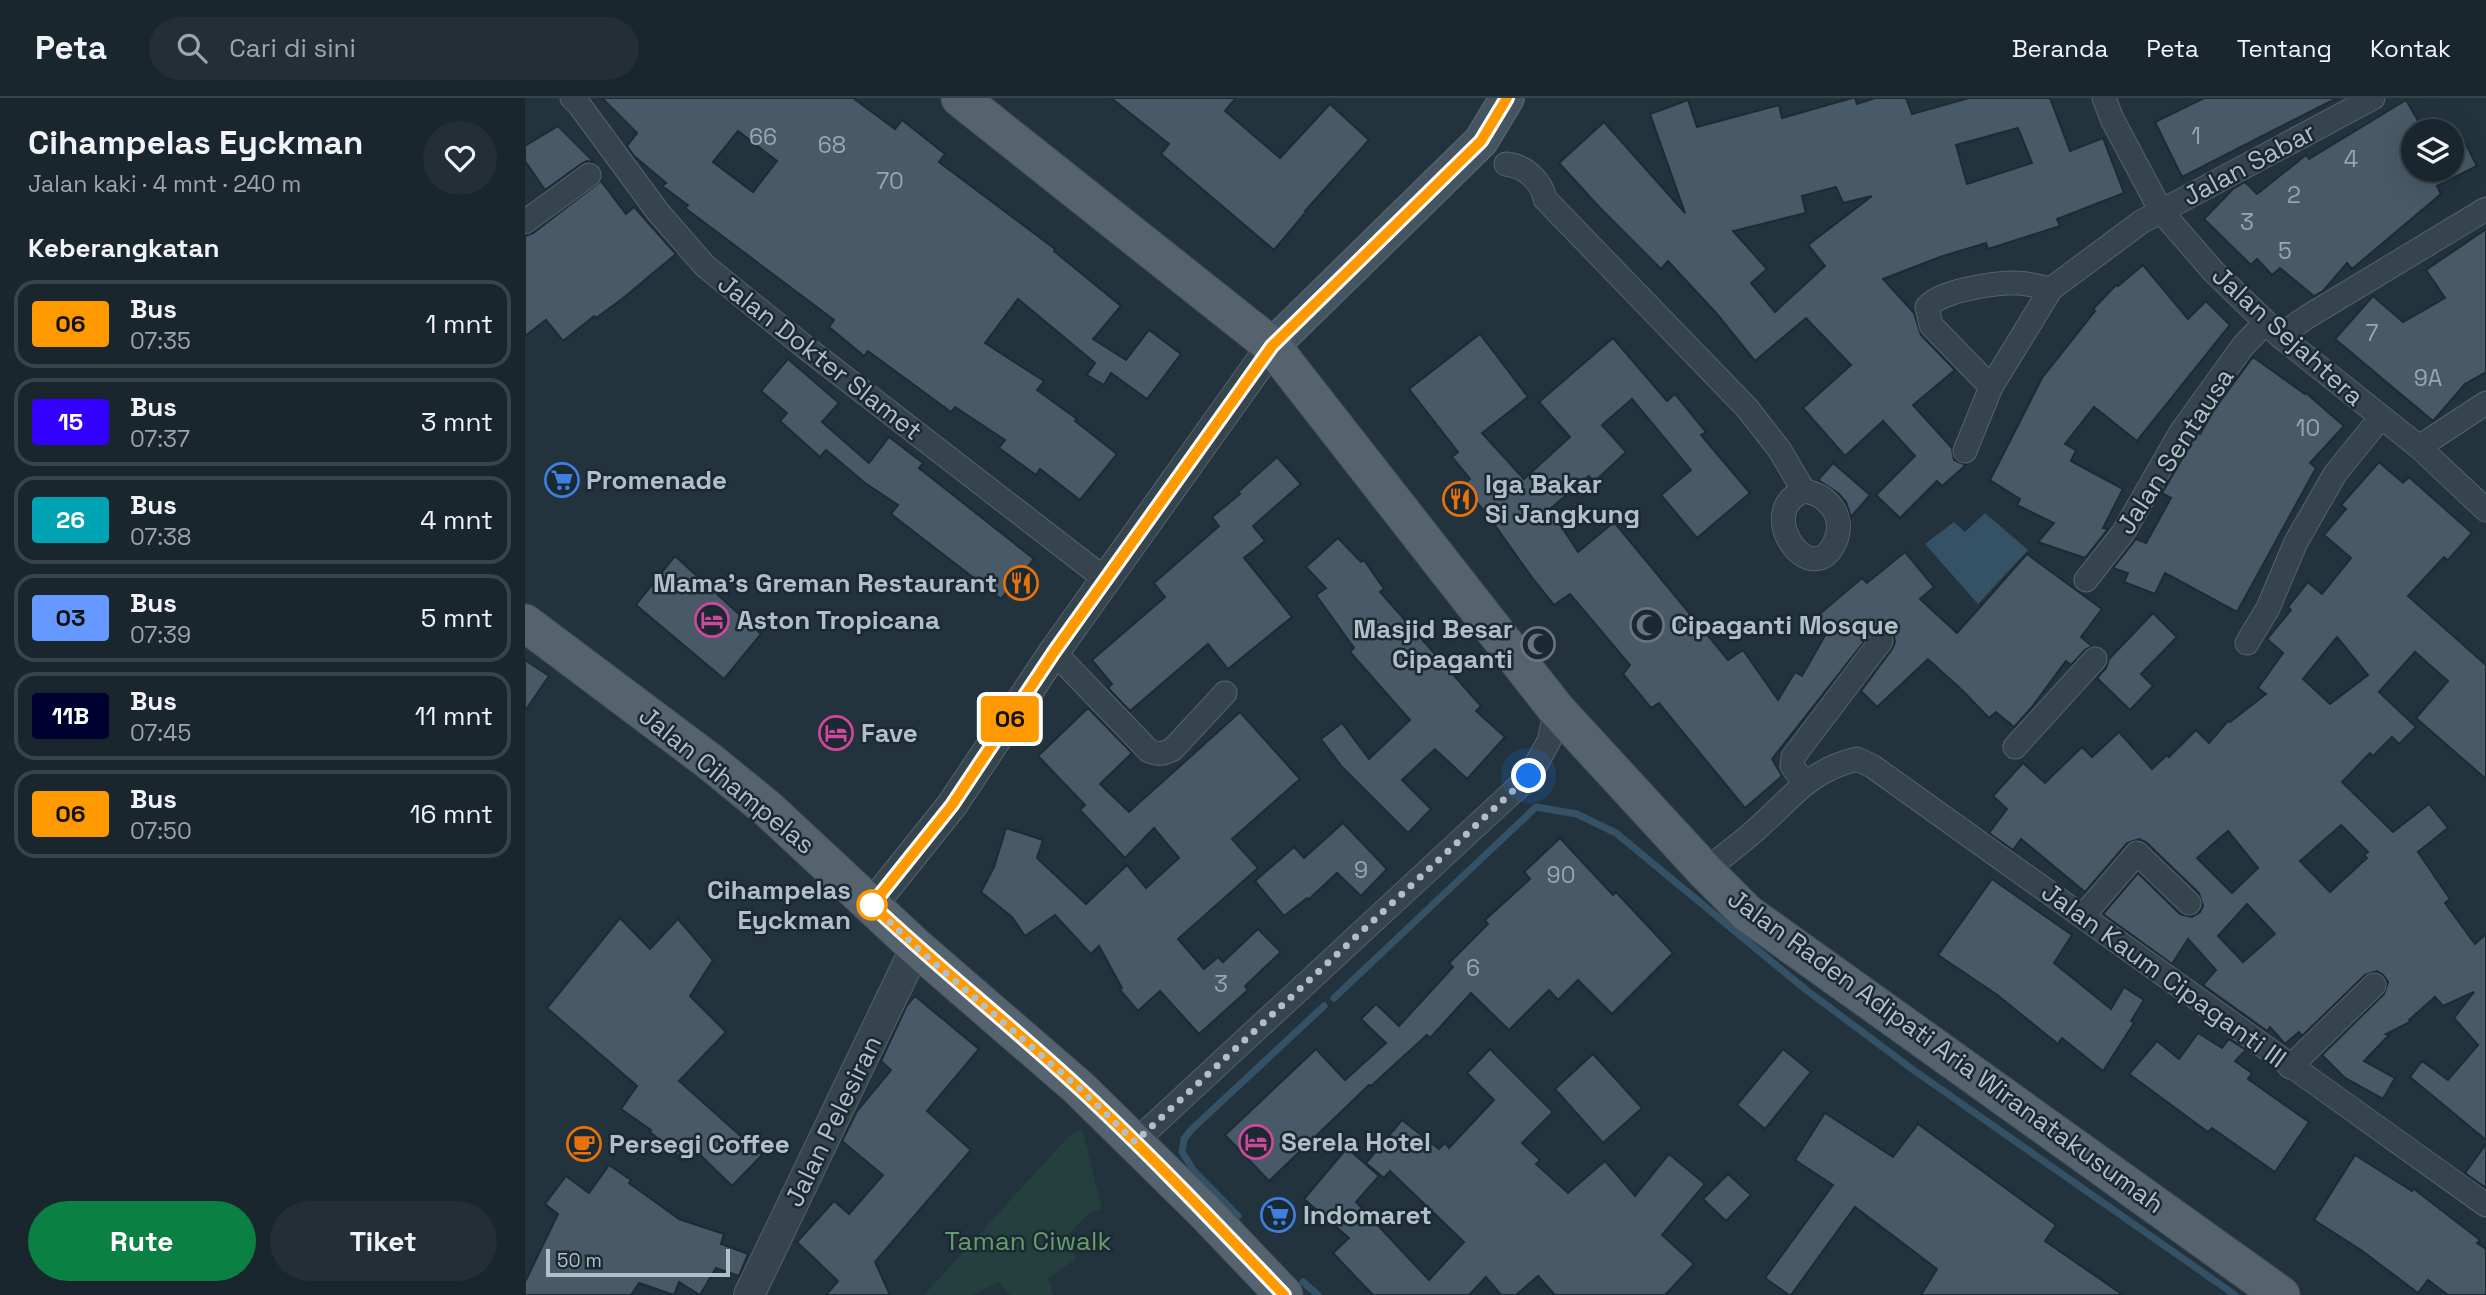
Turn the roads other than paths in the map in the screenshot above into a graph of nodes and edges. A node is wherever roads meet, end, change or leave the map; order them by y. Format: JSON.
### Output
{"nodes":[{"id":1,"x":572,"y":98,"type":"edge"},
{"id":2,"x":960,"y":98,"type":"edge"},
{"id":3,"x":2104,"y":98,"type":"edge"},
{"id":4,"x":2373,"y":98,"type":"edge"},
{"id":5,"x":1509,"y":101,"type":"edge"},
{"id":6,"x":1495,"y":154,"type":"junction"},
{"id":7,"x":589,"y":176,"type":"dead end"},
{"id":8,"x":2486,"y":209,"type":"edge"},
{"id":9,"x":2161,"y":211,"type":"junction"},
{"id":10,"x":525,"y":222,"type":"edge"},
{"id":11,"x":2050,"y":289,"type":"junction"},
{"id":12,"x":2272,"y":330,"type":"junction"},
{"id":13,"x":1272,"y":346,"type":"junction"},
{"id":14,"x":1990,"y":387,"type":"junction"},
{"id":15,"x":2486,"y":404,"type":"edge"},
{"id":16,"x":2381,"y":417,"type":"junction"},
{"id":17,"x":2419,"y":447,"type":"junction"},
{"id":18,"x":1965,"y":451,"type":"dead end"},
{"id":19,"x":1804,"y":491,"type":"dead end"},
{"id":20,"x":2486,"y":510,"type":"edge"},
{"id":21,"x":1105,"y":579,"type":"junction"},
{"id":22,"x":2086,"y":580,"type":"dead end"},
{"id":23,"x":525,"y":623,"type":"edge"},
{"id":24,"x":1881,"y":640,"type":"dead end"},
{"id":25,"x":2246,"y":643,"type":"dead end"},
{"id":26,"x":1054,"y":652,"type":"junction"},
{"id":27,"x":2095,"y":659,"type":"dead end"},
{"id":28,"x":1225,"y":693,"type":"dead end"},
{"id":29,"x":1556,"y":709,"type":"junction"},
{"id":30,"x":2015,"y":747,"type":"dead end"},
{"id":31,"x":1804,"y":782,"type":"junction"},
{"id":32,"x":1705,"y":871,"type":"junction"},
{"id":33,"x":2189,"y":903,"type":"dead end"},
{"id":34,"x":872,"y":905,"type":"junction"},
{"id":35,"x":2083,"y":916,"type":"junction"},
{"id":36,"x":916,"y":947,"type":"junction"},
{"id":37,"x":2374,"y":985,"type":"dead end"},
{"id":38,"x":2290,"y":1067,"type":"junction"},
{"id":39,"x":1135,"y":1142,"type":"junction"},
{"id":40,"x":2486,"y":1205,"type":"edge"},
{"id":41,"x":749,"y":1295,"type":"edge"},
{"id":42,"x":1284,"y":1295,"type":"edge"},
{"id":43,"x":2281,"y":1295,"type":"edge"}],
"edges":[{"from":1,"to":21,"type":"street","name":"Jalan Dokter Slamet"},
{"from":2,"to":13,"type":"main road","name":"Jalan Raden Adipati Aria Wiranatakusumah"},
{"from":3,"to":9,"type":"street","name":"Jalan Sejahtera"},
{"from":4,"to":9,"type":"street","name":"Jalan Sabar"},
{"from":5,"to":6,"type":"main road"},
{"from":6,"to":13,"type":"main road"},
{"from":6,"to":19,"type":"street"},
{"from":7,"to":10,"type":"street"},
{"from":8,"to":12,"type":"street","name":"Jalan Sentausa"},
{"from":9,"to":11,"type":"street","name":"Jalan Sabar"},
{"from":9,"to":12,"type":"street","name":"Jalan Sejahtera"},
{"from":11,"to":14,"type":"street"},
{"from":11,"to":14,"type":"street"},
{"from":12,"to":16,"type":"street","name":"Jalan Sejahtera"},
{"from":12,"to":22,"type":"street","name":"Jalan Sentausa"},
{"from":13,"to":21,"type":"street"},
{"from":13,"to":29,"type":"main road","name":"Jalan Raden Adipati Aria Wiranatakusumah"},
{"from":14,"to":18,"type":"street"},
{"from":15,"to":17,"type":"street"},
{"from":16,"to":17,"type":"street","name":"Jalan Sejahtera"},
{"from":16,"to":25,"type":"street"},
{"from":17,"to":20,"type":"street","name":"Jalan Sejahtera"},
{"from":21,"to":26,"type":"street"},
{"from":23,"to":34,"type":"main road","name":"Jalan Cihampelas"},
{"from":24,"to":31,"type":"street"},
{"from":26,"to":28,"type":"street"},
{"from":26,"to":34,"type":"street"},
{"from":27,"to":30,"type":"street"},
{"from":29,"to":32,"type":"main road","name":"Jalan Raden Adipati Aria Wiranatakusumah"},
{"from":29,"to":39,"type":"street"},
{"from":31,"to":32,"type":"street"},
{"from":31,"to":35,"type":"street","name":"Jalan Kaum Cipaganti III"},
{"from":32,"to":43,"type":"main road","name":"Jalan Raden Adipati Aria Wiranatakusumah"},
{"from":33,"to":35,"type":"street"},
{"from":34,"to":36,"type":"main road","name":"Jalan Cihampelas"},
{"from":35,"to":38,"type":"street","name":"Jalan Kaum Cipaganti III"},
{"from":36,"to":39,"type":"main road","name":"Jalan Cihampelas"},
{"from":36,"to":41,"type":"street","name":"Jalan Pelesiran"},
{"from":37,"to":38,"type":"street"},
{"from":38,"to":40,"type":"street","name":"Jalan Kaum Cipaganti III"},
{"from":39,"to":42,"type":"main road","name":"Jalan Cihampelas"}]}
